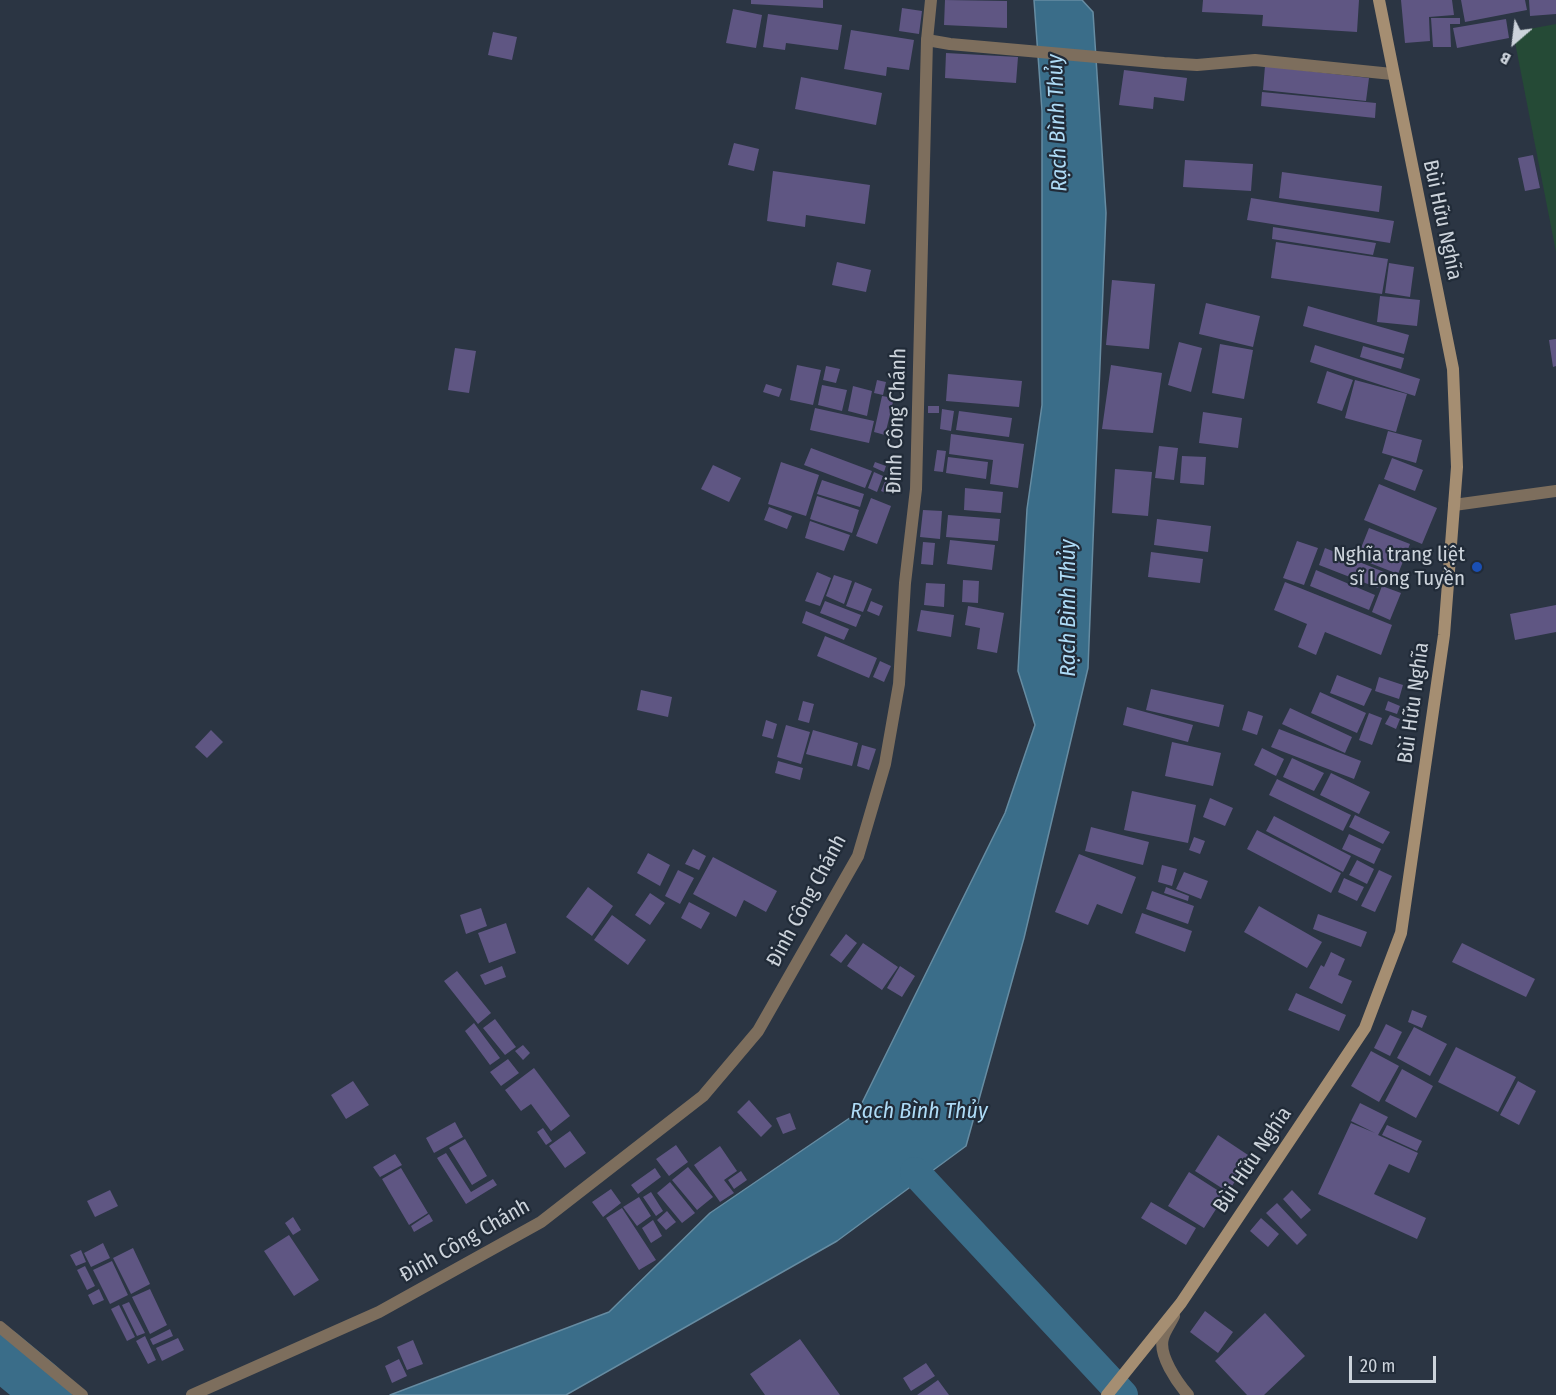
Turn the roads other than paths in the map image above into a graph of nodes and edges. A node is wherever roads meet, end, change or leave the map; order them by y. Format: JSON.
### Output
{"nodes":[{"id":1,"x":931,"y":0,"type":"edge"},
{"id":2,"x":1379,"y":0,"type":"edge"},
{"id":3,"x":927,"y":40,"type":"junction"},
{"id":4,"x":1392,"y":74,"type":"junction"},
{"id":5,"x":1556,"y":491,"type":"edge"},
{"id":6,"x":1454,"y":505,"type":"junction"},
{"id":7,"x":1181,"y":1303,"type":"junction"},
{"id":8,"x":0,"y":1327,"type":"edge"},
{"id":9,"x":82,"y":1395,"type":"edge"},
{"id":10,"x":192,"y":1395,"type":"edge"},
{"id":11,"x":1107,"y":1395,"type":"edge"},
{"id":12,"x":1188,"y":1395,"type":"edge"}],
"edges":[{"from":1,"to":3,"type":"street","name":"Đinh Công Chánh"},
{"from":2,"to":4,"type":"main road","name":"Bùi Hữu Nghĩa"},
{"from":3,"to":4,"type":"street"},
{"from":3,"to":10,"type":"street","name":"Đinh Công Chánh"},
{"from":4,"to":6,"type":"main road","name":"Bùi Hữu Nghĩa"},
{"from":5,"to":6,"type":"street"},
{"from":6,"to":7,"type":"main road","name":"Bùi Hữu Nghĩa"},
{"from":7,"to":11,"type":"main road","name":"Bùi Hữu Nghĩa"},
{"from":7,"to":12,"type":"street"},
{"from":8,"to":9,"type":"street"}]}
